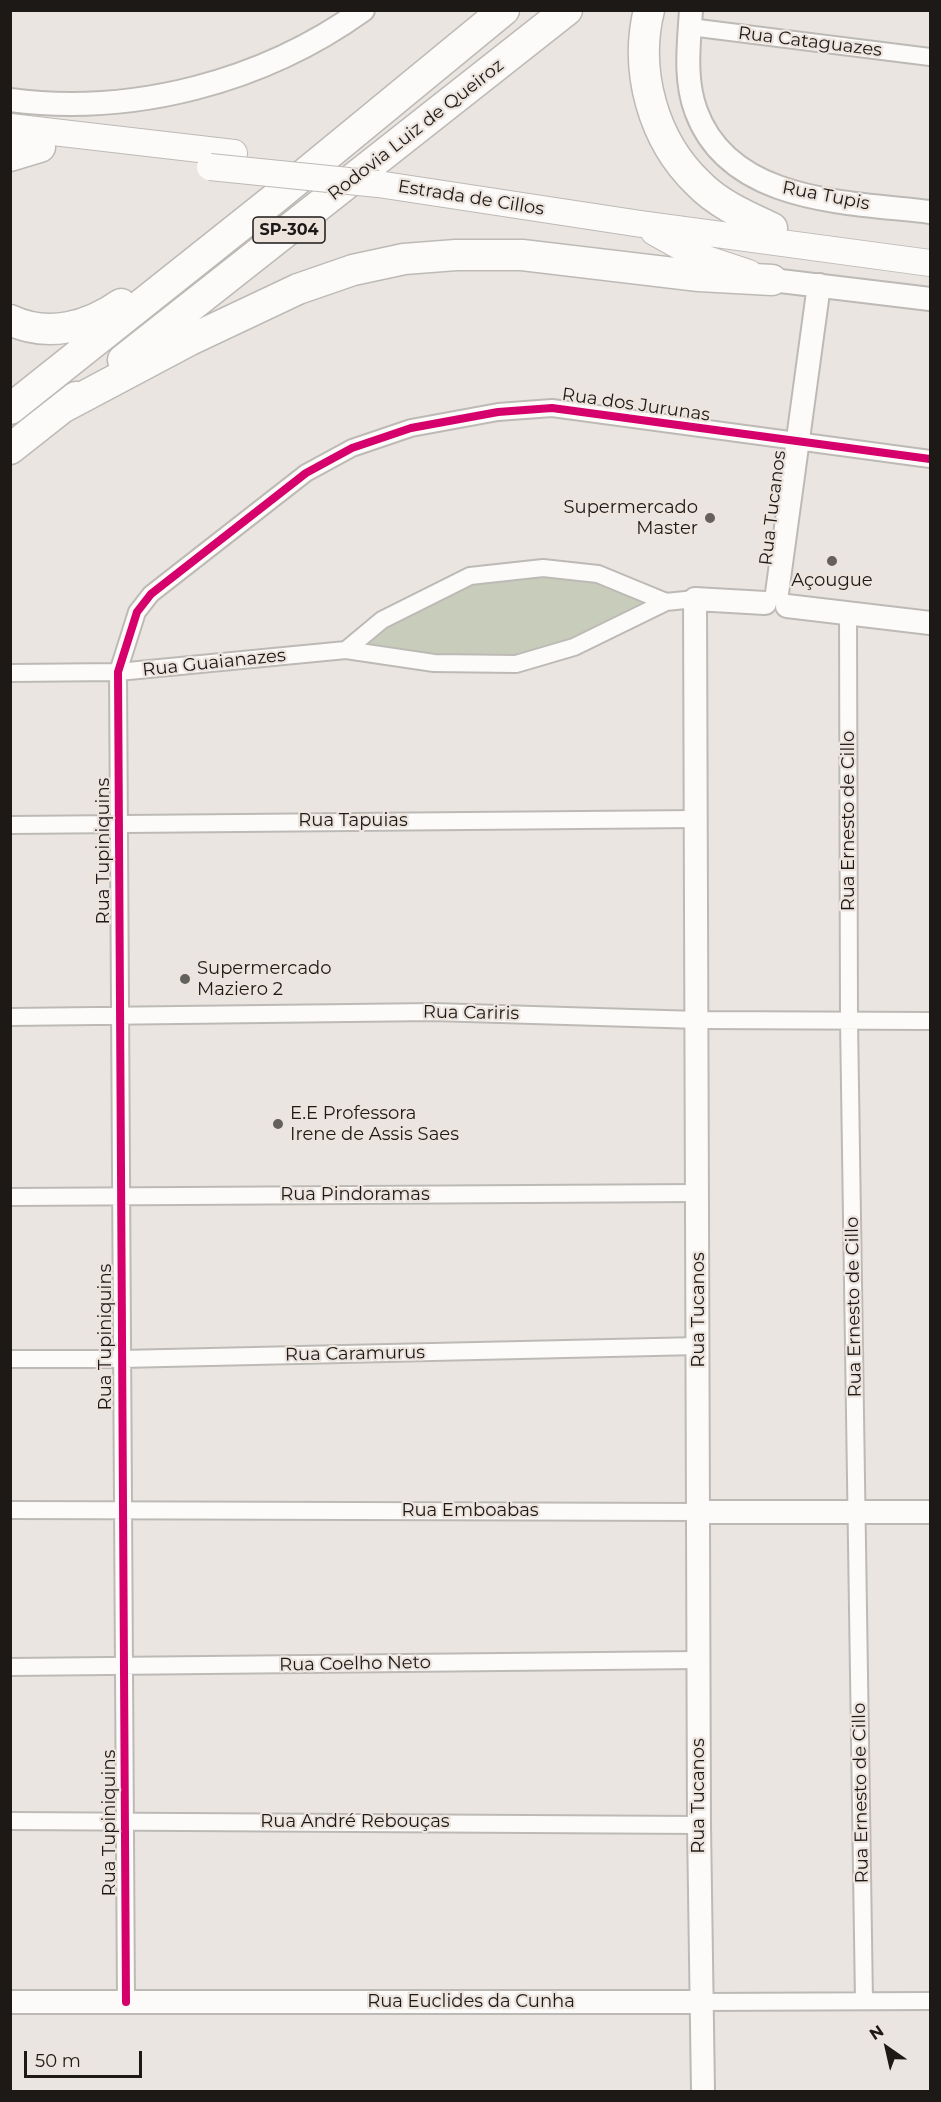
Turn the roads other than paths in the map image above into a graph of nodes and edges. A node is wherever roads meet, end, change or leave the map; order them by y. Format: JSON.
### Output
{"nodes":[{"id":1,"x":363,"y":10,"type":"edge"},
{"id":2,"x":504,"y":10,"type":"edge"},
{"id":3,"x":567,"y":10,"type":"edge"},
{"id":4,"x":649,"y":10,"type":"edge"},
{"id":5,"x":691,"y":19,"type":"edge"},
{"id":6,"x":930,"y":57,"type":"edge"},
{"id":7,"x":10,"y":100,"type":"edge"},
{"id":8,"x":10,"y":127,"type":"edge"},
{"id":9,"x":10,"y":143,"type":"edge"},
{"id":10,"x":40,"y":147,"type":"junction"},
{"id":11,"x":10,"y":156,"type":"edge"},
{"id":12,"x":383,"y":178,"type":"junction"},
{"id":13,"x":274,"y":199,"type":"junction"},
{"id":14,"x":930,"y":212,"type":"edge"},
{"id":15,"x":641,"y":224,"type":"junction"},
{"id":16,"x":772,"y":228,"type":"junction"},
{"id":17,"x":930,"y":246,"type":"edge"},
{"id":18,"x":930,"y":263,"type":"edge"},
{"id":19,"x":772,"y":280,"type":"junction"},
{"id":20,"x":819,"y":285,"type":"junction"},
{"id":21,"x":930,"y":299,"type":"edge"},
{"id":22,"x":10,"y":320,"type":"edge"},
{"id":23,"x":62,"y":408,"type":"junction"},
{"id":24,"x":10,"y":409,"type":"edge"},
{"id":25,"x":797,"y":442,"type":"junction"},
{"id":26,"x":10,"y":449,"type":"edge"},
{"id":27,"x":930,"y":459,"type":"edge"},
{"id":28,"x":695,"y":599,"type":"junction"},
{"id":29,"x":776,"y":601,"type":"junction"},
{"id":30,"x":666,"y":602,"type":"junction"},
{"id":31,"x":848,"y":613,"type":"junction"},
{"id":32,"x":930,"y":623,"type":"edge"},
{"id":33,"x":346,"y":650,"type":"junction"},
{"id":34,"x":118,"y":672,"type":"junction"},
{"id":35,"x":10,"y":674,"type":"edge"},
{"id":36,"x":696,"y":819,"type":"junction"},
{"id":37,"x":119,"y":823,"type":"junction"},
{"id":38,"x":10,"y":825,"type":"edge"},
{"id":39,"x":10,"y":1017,"type":"edge"},
{"id":40,"x":119,"y":1017,"type":"junction"},
{"id":41,"x":698,"y":1020,"type":"junction"},
{"id":42,"x":849,"y":1021,"type":"junction"},
{"id":43,"x":930,"y":1021,"type":"edge"},
{"id":44,"x":699,"y":1193,"type":"junction"},
{"id":45,"x":121,"y":1196,"type":"junction"},
{"id":46,"x":10,"y":1197,"type":"edge"},
{"id":47,"x":699,"y":1346,"type":"junction"},
{"id":48,"x":10,"y":1359,"type":"edge"},
{"id":49,"x":122,"y":1359,"type":"junction"},
{"id":50,"x":10,"y":1510,"type":"edge"},
{"id":51,"x":122,"y":1510,"type":"junction"},
{"id":52,"x":699,"y":1512,"type":"junction"},
{"id":53,"x":858,"y":1512,"type":"junction"},
{"id":54,"x":930,"y":1512,"type":"edge"},
{"id":55,"x":699,"y":1660,"type":"junction"},
{"id":56,"x":10,"y":1667,"type":"edge"},
{"id":57,"x":124,"y":1667,"type":"junction"},
{"id":58,"x":124,"y":1820,"type":"junction"},
{"id":59,"x":10,"y":1821,"type":"edge"},
{"id":60,"x":699,"y":1825,"type":"junction"},
{"id":61,"x":864,"y":2001,"type":"junction"},
{"id":62,"x":930,"y":2001,"type":"edge"},
{"id":63,"x":10,"y":2002,"type":"edge"},
{"id":64,"x":126,"y":2002,"type":"junction"},
{"id":65,"x":702,"y":2002,"type":"junction"},
{"id":66,"x":703,"y":2091,"type":"edge"}],
"edges":[{"from":1,"to":7,"type":"street"},
{"from":2,"to":13,"type":"highway","name":"Rodovia Luiz de Queiroz","number":"SP-304"},
{"from":3,"to":23,"type":"highway","name":"Rodovia Luiz de Queiroz","number":"SP-304"},
{"from":4,"to":16,"type":"highway"},
{"from":5,"to":6,"type":"street","name":"Rua Cataguazes"},
{"from":5,"to":14,"type":"street","name":"Rua Tupis"},
{"from":8,"to":12,"type":"main road","name":"Estrada de Cillos"},
{"from":9,"to":10,"type":"main road","name":"Estrada de Cillos"},
{"from":10,"to":11,"type":"highway"},
{"from":10,"to":12,"type":"main road","name":"Estrada de Cillos","bridge":true},
{"from":12,"to":15,"type":"main road","name":"Estrada de Cillos"},
{"from":12,"to":16,"type":"main road","name":"Estrada de Cillos"},
{"from":13,"to":22,"type":"highway"},
{"from":13,"to":24,"type":"highway","name":"Rodovia Luiz de Queiroz","number":"SP-304"},
{"from":15,"to":18,"type":"main road","name":"Estrada de Cillos"},
{"from":15,"to":19,"type":"main road"},
{"from":16,"to":17,"type":"main road","name":"Estrada de Cillos"},
{"from":19,"to":20,"type":"street"},
{"from":19,"to":23,"type":"highway"},
{"from":20,"to":21,"type":"street"},
{"from":20,"to":25,"type":"street","name":"Rua Tucanos"},
{"from":23,"to":26,"type":"highway","name":"Rodovia Luiz de Queiroz","number":"SP-304"},
{"from":25,"to":27,"type":"street","name":"Rua dos Jurunas"},
{"from":25,"to":29,"type":"street","name":"Rua Tucanos"},
{"from":25,"to":34,"type":"street","name":"Rua dos Jurunas"},
{"from":28,"to":29,"type":"street"},
{"from":28,"to":30,"type":"street","name":"Rua Guaianazes"},
{"from":28,"to":36,"type":"street","name":"Rua Tucanos"},
{"from":29,"to":31,"type":"street"},
{"from":30,"to":33,"type":"street","name":"Rua Guaianazes"},
{"from":30,"to":33,"type":"street","name":"Rua Guaianazes"},
{"from":31,"to":32,"type":"street"},
{"from":31,"to":42,"type":"street","name":"Rua Ernesto de Cillo"},
{"from":33,"to":34,"type":"street","name":"Rua Guaianazes"},
{"from":34,"to":35,"type":"street","name":"Rua Guaianazes"},
{"from":34,"to":37,"type":"street","name":"Rua Tupiniquins"},
{"from":36,"to":37,"type":"street","name":"Rua Tapuias"},
{"from":36,"to":41,"type":"street","name":"Rua Tucanos"},
{"from":37,"to":38,"type":"street","name":"Rua Tapuias"},
{"from":37,"to":40,"type":"street","name":"Rua Tupiniquins"},
{"from":39,"to":40,"type":"street","name":"Rua Cariris"},
{"from":40,"to":41,"type":"street","name":"Rua Cariris"},
{"from":40,"to":45,"type":"street","name":"Rua Tupiniquins"},
{"from":41,"to":42,"type":"street","name":"Rua Cariris"},
{"from":41,"to":44,"type":"street","name":"Rua Tucanos"},
{"from":42,"to":43,"type":"street","name":"Rua Cariris"},
{"from":42,"to":53,"type":"street","name":"Rua Ernesto de Cillo"},
{"from":44,"to":45,"type":"street","name":"Rua Pindoramas"},
{"from":44,"to":47,"type":"street","name":"Rua Tucanos"},
{"from":45,"to":46,"type":"street","name":"Rua Pindoramas"},
{"from":45,"to":49,"type":"street","name":"Rua Tupiniquins"},
{"from":47,"to":49,"type":"street","name":"Rua Caramurus"},
{"from":47,"to":52,"type":"street","name":"Rua Tucanos"},
{"from":48,"to":49,"type":"street","name":"Rua Caramurus"},
{"from":49,"to":51,"type":"street","name":"Rua Tupiniquins"},
{"from":50,"to":51,"type":"street","name":"Rua Emboabas"},
{"from":51,"to":52,"type":"street","name":"Rua Emboabas"},
{"from":51,"to":57,"type":"street","name":"Rua Tupiniquins"},
{"from":52,"to":53,"type":"street","name":"Rua Emboabas"},
{"from":52,"to":55,"type":"street","name":"Rua Tucanos"},
{"from":53,"to":54,"type":"street","name":"Rua Emboabas"},
{"from":53,"to":61,"type":"street","name":"Rua Ernesto de Cillo"},
{"from":55,"to":57,"type":"street","name":"Rua Coelho Neto"},
{"from":55,"to":60,"type":"street","name":"Rua Tucanos"},
{"from":56,"to":57,"type":"street","name":"Rua Coelho Neto"},
{"from":57,"to":58,"type":"street","name":"Rua Tupiniquins"},
{"from":58,"to":59,"type":"street","name":"Rua André Rebouças"},
{"from":58,"to":60,"type":"street","name":"Rua André Rebouças"},
{"from":58,"to":64,"type":"street","name":"Rua Tupiniquins"},
{"from":60,"to":65,"type":"street","name":"Rua Tucanos"},
{"from":61,"to":62,"type":"street","name":"Rua Euclides da Cunha"},
{"from":61,"to":65,"type":"street","name":"Rua Euclides da Cunha"},
{"from":63,"to":64,"type":"street","name":"Rua Euclides da Cunha"},
{"from":64,"to":65,"type":"street","name":"Rua Euclides da Cunha"},
{"from":65,"to":66,"type":"street","name":"Rua Tucanos"}]}
